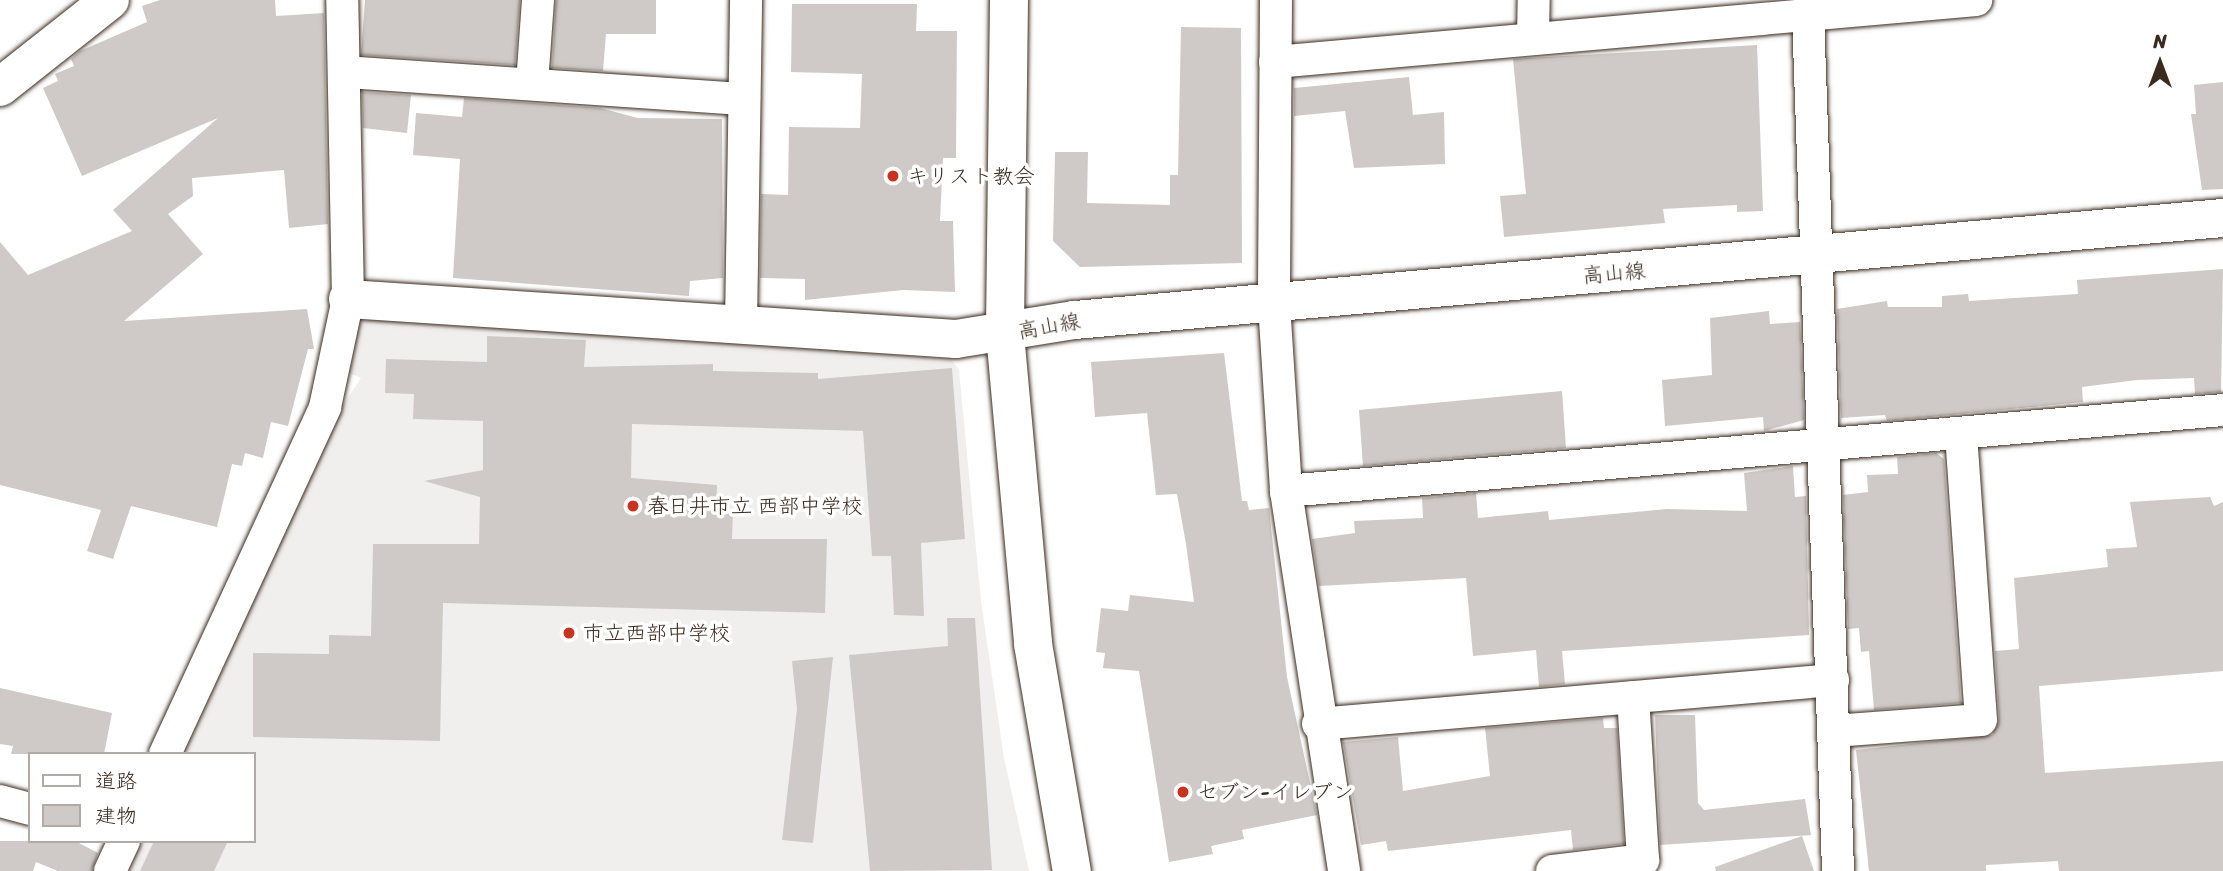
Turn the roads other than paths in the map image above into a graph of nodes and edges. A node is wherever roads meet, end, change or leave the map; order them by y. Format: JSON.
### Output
{"nodes":[{"id":1,"x":110,"y":0,"type":"edge"},
{"id":2,"x":342,"y":0,"type":"edge"},
{"id":3,"x":538,"y":0,"type":"edge"},
{"id":4,"x":746,"y":0,"type":"edge"},
{"id":5,"x":1009,"y":0,"type":"edge"},
{"id":6,"x":1276,"y":0,"type":"edge"},
{"id":7,"x":1534,"y":0,"type":"edge"},
{"id":8,"x":1976,"y":0,"type":"edge"},
{"id":9,"x":1808,"y":15,"type":"junction"},
{"id":10,"x":1532,"y":39,"type":"junction"},
{"id":11,"x":1275,"y":62,"type":"junction"},
{"id":12,"x":345,"y":72,"type":"junction"},
{"id":13,"x":532,"y":85,"type":"junction"},
{"id":14,"x":0,"y":87,"type":"edge"},
{"id":15,"x":744,"y":99,"type":"junction"},
{"id":16,"x":2223,"y":218,"type":"edge"},
{"id":17,"x":1819,"y":255,"type":"junction"},
{"id":18,"x":348,"y":299,"type":"junction"},
{"id":19,"x":1274,"y":304,"type":"junction"},
{"id":20,"x":741,"y":325,"type":"junction"},
{"id":21,"x":1005,"y":334,"type":"junction"},
{"id":22,"x":2223,"y":410,"type":"edge"},
{"id":23,"x":1961,"y":434,"type":"junction"},
{"id":24,"x":1826,"y":446,"type":"junction"},
{"id":25,"x":1286,"y":491,"type":"junction"},
{"id":26,"x":1833,"y":680,"type":"junction"},
{"id":27,"x":1633,"y":697,"type":"junction"},
{"id":28,"x":1318,"y":724,"type":"junction"},
{"id":29,"x":1834,"y":731,"type":"junction"},
{"id":30,"x":165,"y":752,"type":"edge"},
{"id":31,"x":0,"y":801,"type":"edge"},
{"id":32,"x":28,"y":808,"type":"edge"},
{"id":33,"x":1072,"y":871,"type":"edge"},
{"id":34,"x":1344,"y":871,"type":"edge"},
{"id":35,"x":1552,"y":871,"type":"edge"},
{"id":36,"x":1838,"y":871,"type":"edge"}],
"edges":[{"from":1,"to":14,"type":"street"},
{"from":2,"to":12,"type":"street"},
{"from":3,"to":13,"type":"street"},
{"from":4,"to":15,"type":"street"},
{"from":5,"to":21,"type":"street"},
{"from":6,"to":11,"type":"street"},
{"from":7,"to":10,"type":"street"},
{"from":8,"to":9,"type":"street"},
{"from":9,"to":10,"type":"street"},
{"from":9,"to":17,"type":"street"},
{"from":10,"to":11,"type":"street"},
{"from":11,"to":19,"type":"street"},
{"from":12,"to":13,"type":"street"},
{"from":12,"to":18,"type":"street"},
{"from":13,"to":15,"type":"street"},
{"from":15,"to":20,"type":"street"},
{"from":16,"to":17,"type":"street","name":"高山線"},
{"from":17,"to":19,"type":"street","name":"高山線"},
{"from":17,"to":24,"type":"street"},
{"from":18,"to":20,"type":"street","name":"高山線"},
{"from":18,"to":30,"type":"street"},
{"from":19,"to":21,"type":"street","name":"高山線"},
{"from":19,"to":25,"type":"street"},
{"from":20,"to":21,"type":"street","name":"高山線"},
{"from":21,"to":33,"type":"street"},
{"from":22,"to":23,"type":"street"},
{"from":23,"to":24,"type":"street"},
{"from":23,"to":29,"type":"street"},
{"from":24,"to":25,"type":"street"},
{"from":24,"to":26,"type":"street"},
{"from":25,"to":28,"type":"street"},
{"from":26,"to":27,"type":"street"},
{"from":26,"to":29,"type":"street"},
{"from":27,"to":28,"type":"street"},
{"from":27,"to":35,"type":"street"},
{"from":28,"to":34,"type":"street"},
{"from":29,"to":36,"type":"street"},
{"from":31,"to":32,"type":"street"}]}
